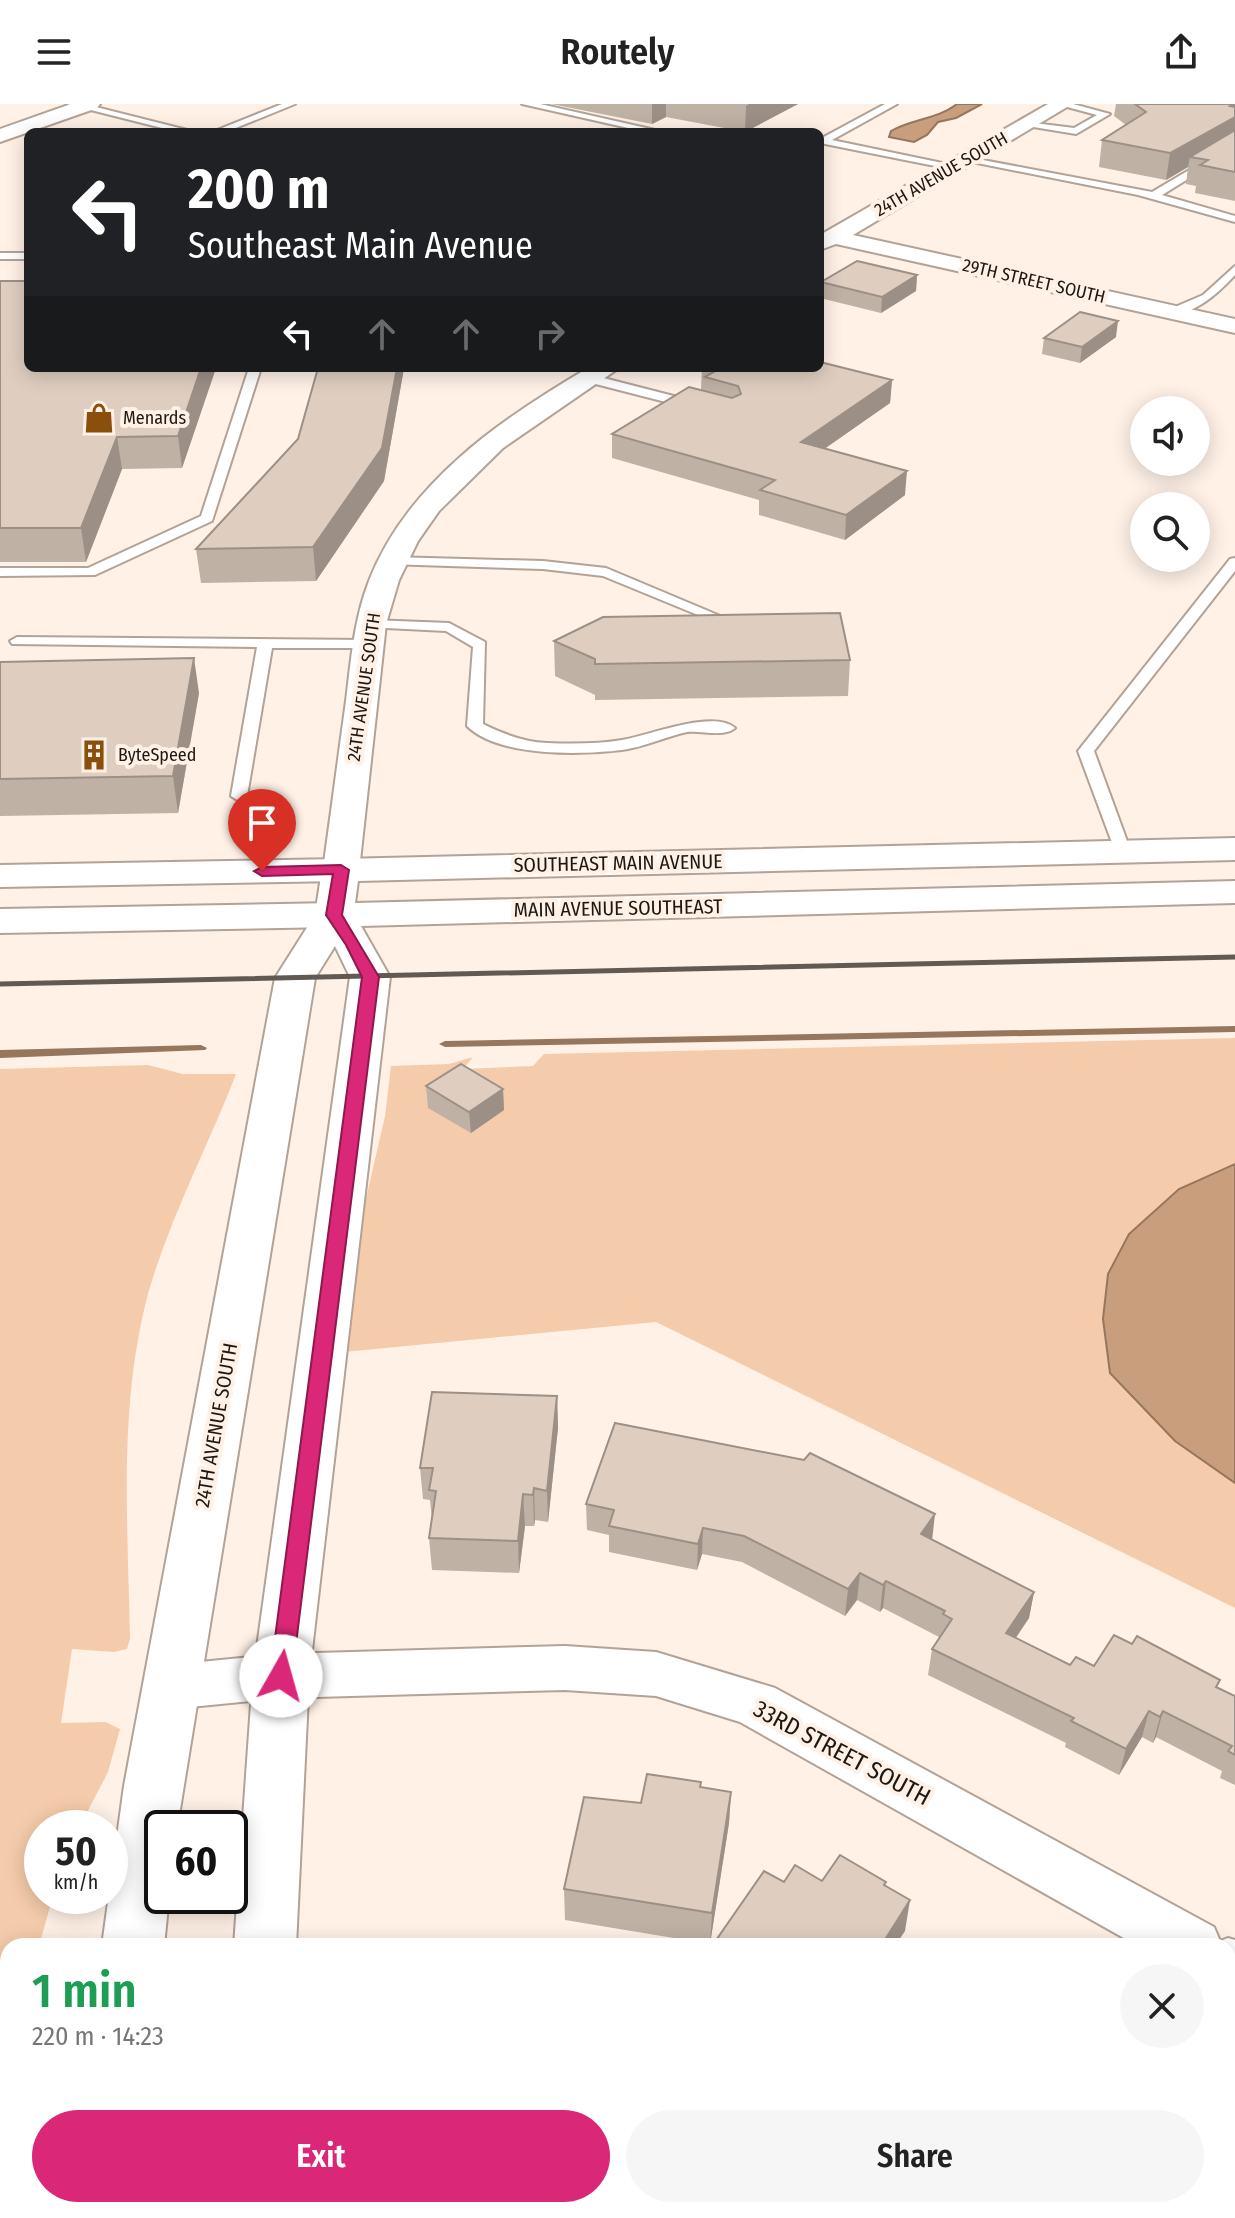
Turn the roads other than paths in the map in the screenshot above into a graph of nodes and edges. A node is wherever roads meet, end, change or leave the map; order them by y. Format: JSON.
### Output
{"nodes":[{"id":1,"x":290,"y":104,"type":"edge"},
{"id":2,"x":527,"y":104,"type":"edge"},
{"id":3,"x":892,"y":104,"type":"edge"},
{"id":4,"x":1062,"y":104,"type":"edge"},
{"id":5,"x":82,"y":105,"type":"edge"},
{"id":6,"x":1026,"y":125,"type":"junction"},
{"id":7,"x":174,"y":128,"type":"edge"},
{"id":8,"x":227,"y":128,"type":"edge"},
{"id":9,"x":640,"y":128,"type":"edge"},
{"id":10,"x":0,"y":136,"type":"edge"},
{"id":11,"x":824,"y":141,"type":"edge"},
{"id":12,"x":824,"y":142,"type":"edge"},
{"id":13,"x":1235,"y":146,"type":"edge"},
{"id":14,"x":959,"y":164,"type":"junction"},
{"id":15,"x":1153,"y":196,"type":"junction"},
{"id":16,"x":1235,"y":219,"type":"edge"},
{"id":17,"x":824,"y":239,"type":"edge"},
{"id":18,"x":0,"y":256,"type":"edge"},
{"id":19,"x":24,"y":256,"type":"edge"},
{"id":20,"x":1235,"y":269,"type":"edge"},
{"id":21,"x":1172,"y":312,"type":"junction"},
{"id":22,"x":1235,"y":326,"type":"edge"},
{"id":23,"x":254,"y":372,"type":"edge"},
{"id":24,"x":597,"y":373,"type":"edge"},
{"id":25,"x":703,"y":408,"type":"edge"},
{"id":26,"x":392,"y":561,"type":"junction"},
{"id":27,"x":1235,"y":562,"type":"edge"},
{"id":28,"x":0,"y":572,"type":"edge"},
{"id":29,"x":747,"y":630,"type":"edge"},
{"id":30,"x":369,"y":634,"type":"junction"},
{"id":31,"x":17,"y":641,"type":"dead end"},
{"id":32,"x":265,"y":643,"type":"junction"},
{"id":33,"x":727,"y":728,"type":"dead end"},
{"id":34,"x":239,"y":796,"type":"dead end"},
{"id":35,"x":1235,"y":849,"type":"edge"},
{"id":36,"x":1123,"y":852,"type":"junction"},
{"id":37,"x":0,"y":876,"type":"edge"},
{"id":38,"x":338,"y":892,"type":"junction"},
{"id":39,"x":1235,"y":892,"type":"edge"},
{"id":40,"x":0,"y":921,"type":"edge"},
{"id":41,"x":281,"y":1676,"type":"junction"},
{"id":42,"x":170,"y":1687,"type":"junction"},
{"id":43,"x":134,"y":1938,"type":"edge"},
{"id":44,"x":265,"y":1938,"type":"edge"},
{"id":45,"x":1179,"y":1938,"type":"edge"}],
"edges":[{"from":1,"to":8,"type":"lane"},
{"from":2,"to":9,"type":"lane"},
{"from":3,"to":11,"type":"lane"},
{"from":4,"to":6,"type":"street","name":"24TH AVENUE SOUTH"},
{"from":4,"to":6,"type":"lane"},
{"from":5,"to":7,"type":"lane"},
{"from":5,"to":10,"type":"main road"},
{"from":6,"to":14,"type":"street","name":"24TH AVENUE SOUTH"},
{"from":12,"to":14,"type":"lane"},
{"from":13,"to":15,"type":"lane"},
{"from":14,"to":15,"type":"lane"},
{"from":14,"to":17,"type":"street","name":"24TH AVENUE SOUTH"},
{"from":15,"to":16,"type":"lane"},
{"from":17,"to":21,"type":"street","name":"29TH STREET SOUTH"},
{"from":18,"to":19,"type":"lane"},
{"from":20,"to":21,"type":"lane"},
{"from":21,"to":22,"type":"street","name":"29TH STREET SOUTH"},
{"from":23,"to":28,"type":"lane"},
{"from":24,"to":25,"type":"lane"},
{"from":24,"to":26,"type":"street","name":"24TH AVENUE SOUTH"},
{"from":26,"to":29,"type":"lane"},
{"from":26,"to":30,"type":"street","name":"24TH AVENUE SOUTH"},
{"from":27,"to":36,"type":"lane"},
{"from":30,"to":32,"type":"lane"},
{"from":30,"to":33,"type":"lane"},
{"from":30,"to":38,"type":"street","name":"24TH AVENUE SOUTH"},
{"from":31,"to":32,"type":"lane"},
{"from":32,"to":34,"type":"lane"},
{"from":35,"to":36,"type":"main road","name":"SOUTHEAST MAIN AVENUE"},
{"from":36,"to":38,"type":"main road","name":"SOUTHEAST MAIN AVENUE"},
{"from":37,"to":38,"type":"main road","name":"SOUTHEAST MAIN AVENUE"},
{"from":38,"to":39,"type":"main road","name":"MAIN AVENUE SOUTHEAST"},
{"from":38,"to":40,"type":"main road","name":"MAIN AVENUE SOUTHEAST"},
{"from":38,"to":41,"type":"main road"},
{"from":38,"to":42,"type":"main road","name":"24TH AVENUE SOUTH"},
{"from":41,"to":42,"type":"street","name":"33RD STREET SOUTH"},
{"from":41,"to":44,"type":"main road"},
{"from":41,"to":45,"type":"street","name":"33RD STREET SOUTH"},
{"from":42,"to":43,"type":"main road","name":"24TH AVENUE SOUTH"}]}
